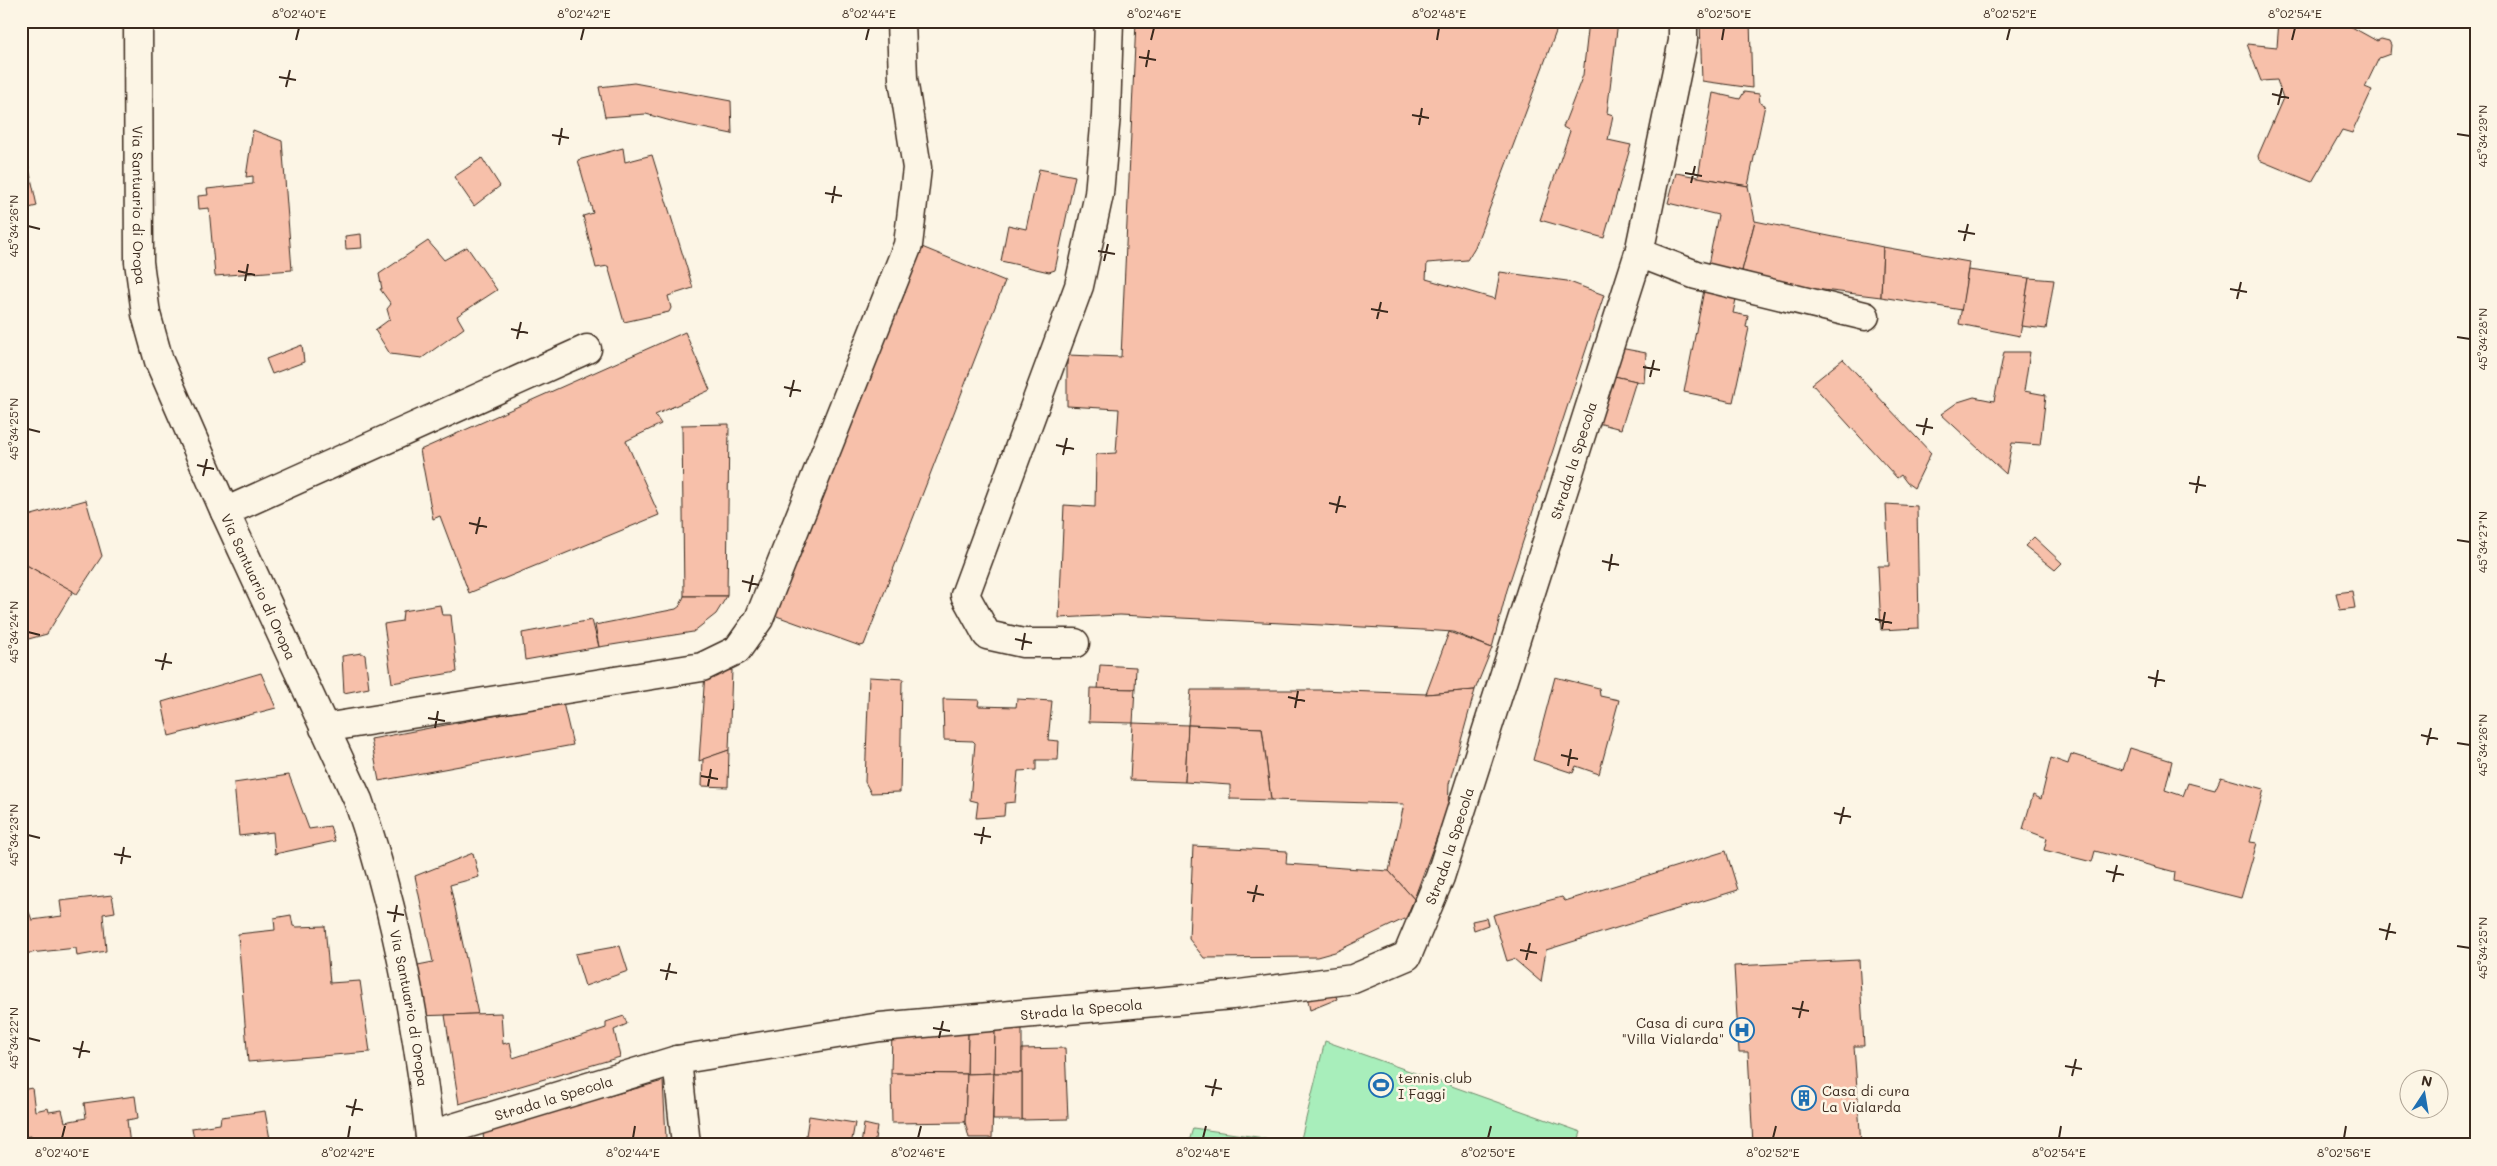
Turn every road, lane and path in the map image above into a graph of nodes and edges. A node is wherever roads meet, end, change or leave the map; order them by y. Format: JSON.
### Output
{"nodes":[{"id":1,"x":138,"y":21,"type":"edge"},
{"id":2,"x":901,"y":21,"type":"edge"},
{"id":3,"x":1109,"y":21,"type":"edge"},
{"id":4,"x":1683,"y":21,"type":"edge"},
{"id":5,"x":1639,"y":253,"type":"junction"},
{"id":6,"x":1865,"y":316,"type":"dead end"},
{"id":7,"x":587,"y":349,"type":"dead end"},
{"id":8,"x":225,"y":512,"type":"junction"},
{"id":9,"x":1075,"y":642,"type":"dead end"},
{"id":10,"x":324,"y":728,"type":"junction"},
{"id":11,"x":677,"y":1060,"type":"junction"},
{"id":12,"x":431,"y":1140,"type":"edge"},
{"id":13,"x":686,"y":1145,"type":"edge"}],
"edges":[{"from":1,"to":8,"type":"street","name":"Via Santuario di Oropa"},
{"from":2,"to":10,"type":"street"},
{"from":3,"to":9,"type":"street"},
{"from":4,"to":5,"type":"street","name":"Strada la Specola"},
{"from":5,"to":6,"type":"street"},
{"from":5,"to":11,"type":"street","name":"Strada la Specola"},
{"from":7,"to":8,"type":"street"},
{"from":8,"to":10,"type":"street","name":"Via Santuario di Oropa"},
{"from":10,"to":12,"type":"street","name":"Via Santuario di Oropa"},
{"from":11,"to":12,"type":"street","name":"Strada la Specola"},
{"from":11,"to":13,"type":"street"}]}
